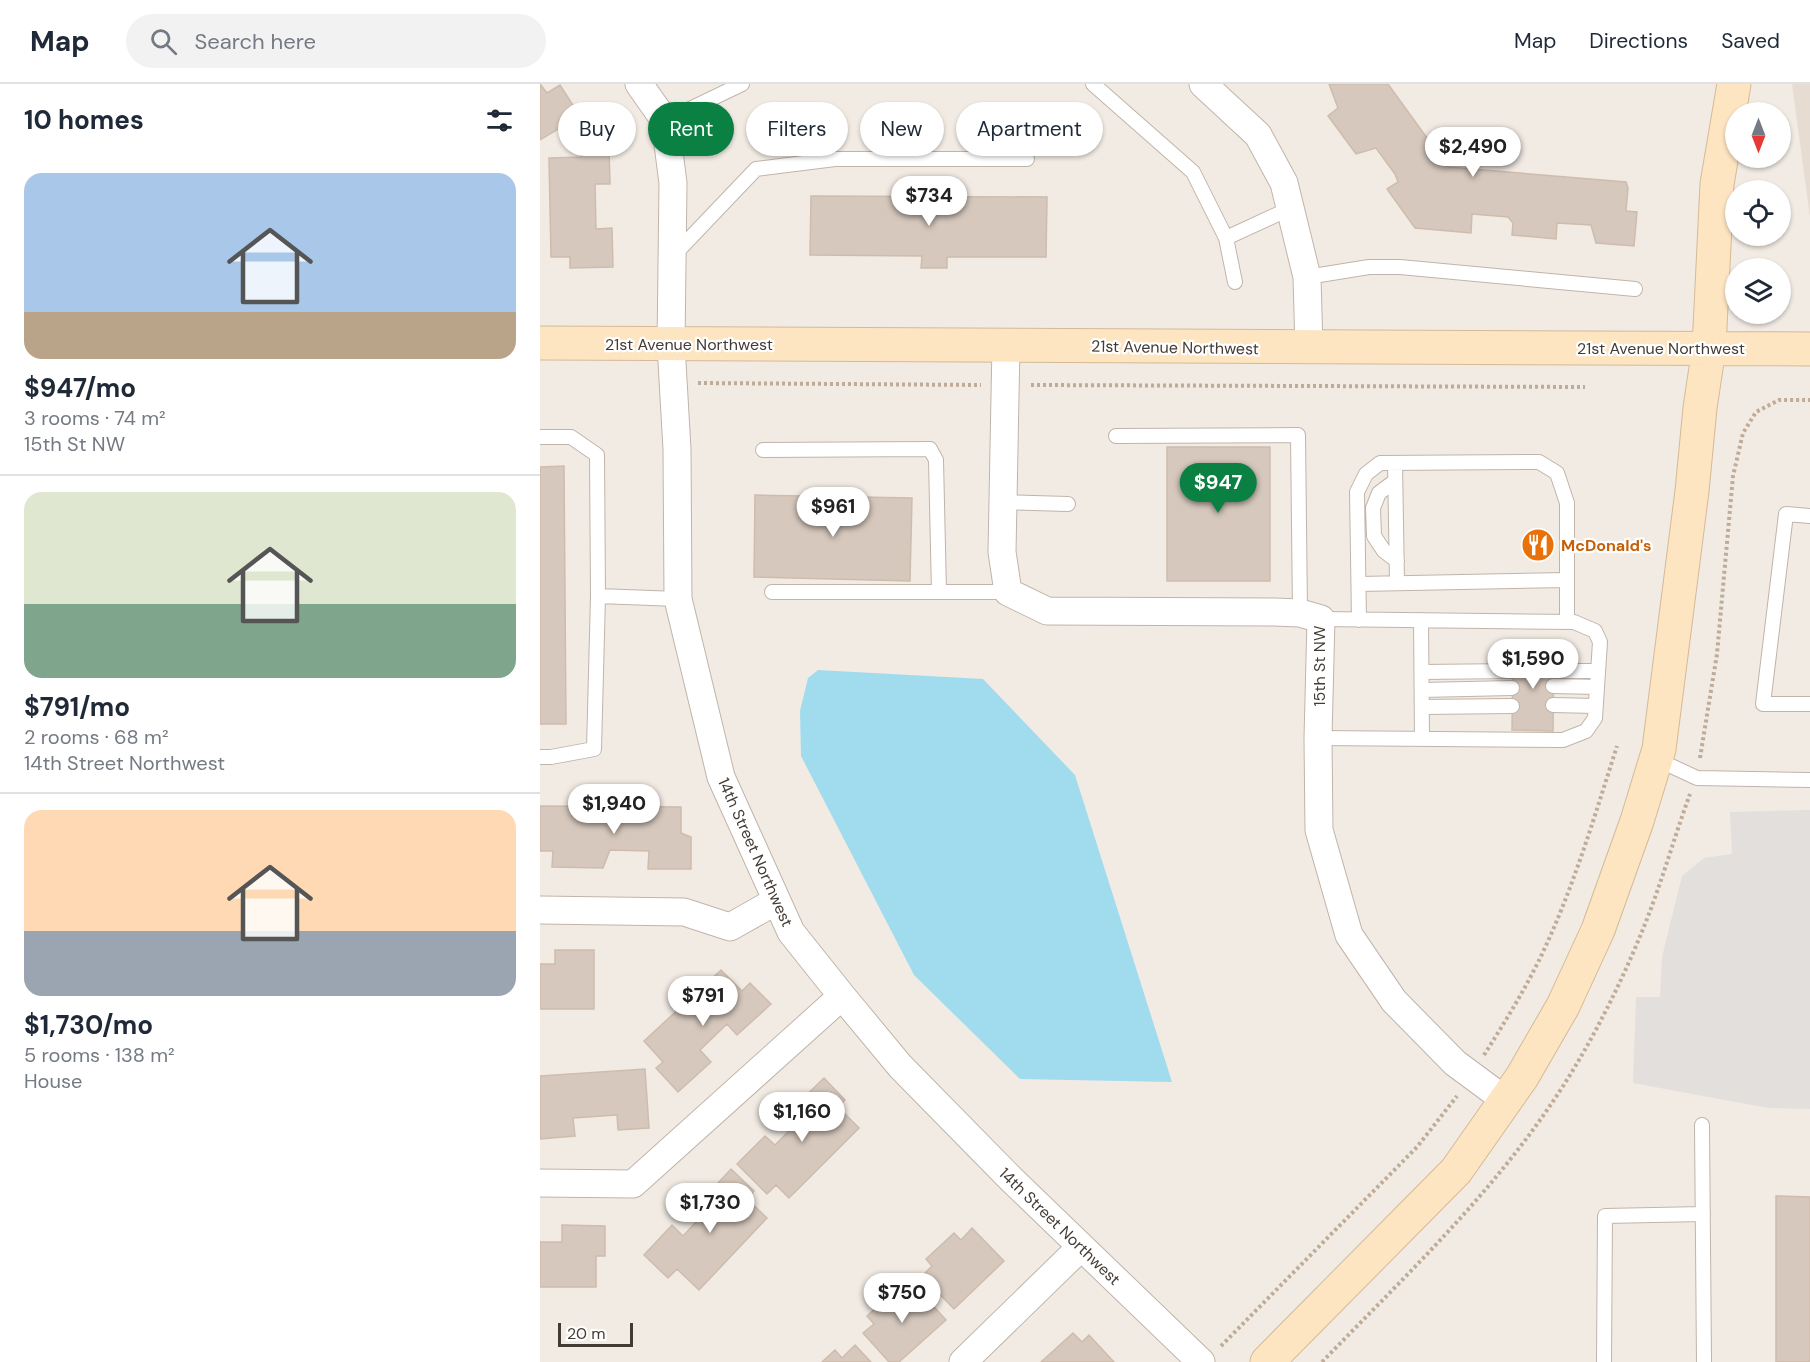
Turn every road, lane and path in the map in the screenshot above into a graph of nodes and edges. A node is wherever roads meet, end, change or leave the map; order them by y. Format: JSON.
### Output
{"nodes":[{"id":1,"x":639,"y":84,"type":"edge"},
{"id":2,"x":742,"y":84,"type":"edge"},
{"id":3,"x":1203,"y":84,"type":"edge"},
{"id":4,"x":1734,"y":84,"type":"edge"},
{"id":5,"x":1097,"y":85,"type":"edge"},
{"id":6,"x":652,"y":102,"type":"edge"},
{"id":7,"x":705,"y":102,"type":"edge"},
{"id":8,"x":670,"y":156,"type":"edge"},
{"id":9,"x":1027,"y":159,"type":"dead end"},
{"id":10,"x":1291,"y":208,"type":"junction"},
{"id":11,"x":1226,"y":238,"type":"junction"},
{"id":12,"x":672,"y":256,"type":"junction"},
{"id":13,"x":1307,"y":277,"type":"junction"},
{"id":14,"x":1235,"y":282,"type":"dead end"},
{"id":15,"x":1635,"y":289,"type":"dead end"},
{"id":16,"x":540,"y":343,"type":"edge"},
{"id":17,"x":671,"y":345,"type":"junction"},
{"id":18,"x":1006,"y":345,"type":"junction"},
{"id":19,"x":1308,"y":348,"type":"junction"},
{"id":20,"x":1709,"y":348,"type":"junction"},
{"id":21,"x":1810,"y":349,"type":"edge"},
{"id":22,"x":673,"y":383,"type":"junction"},
{"id":23,"x":1005,"y":385,"type":"junction"},
{"id":24,"x":1585,"y":387,"type":"dead end"},
{"id":25,"x":1810,"y":400,"type":"edge"},
{"id":26,"x":1116,"y":436,"type":"dead end"},
{"id":27,"x":540,"y":437,"type":"edge"},
{"id":28,"x":763,"y":450,"type":"dead end"},
{"id":29,"x":1395,"y":463,"type":"junction"},
{"id":30,"x":1395,"y":481,"type":"junction"},
{"id":31,"x":1003,"y":502,"type":"junction"},
{"id":32,"x":1068,"y":504,"type":"dead end"},
{"id":33,"x":1810,"y":516,"type":"edge"},
{"id":34,"x":1397,"y":561,"type":"junction"},
{"id":35,"x":1567,"y":580,"type":"junction"},
{"id":36,"x":1397,"y":582,"type":"junction"},
{"id":37,"x":1359,"y":584,"type":"junction"},
{"id":38,"x":772,"y":592,"type":"dead end"},
{"id":39,"x":939,"y":592,"type":"junction"},
{"id":40,"x":1008,"y":592,"type":"junction"},
{"id":41,"x":598,"y":596,"type":"junction"},
{"id":42,"x":678,"y":599,"type":"junction"},
{"id":43,"x":1310,"y":616,"type":"junction"},
{"id":44,"x":1359,"y":620,"type":"junction"},
{"id":45,"x":1421,"y":620,"type":"junction"},
{"id":46,"x":1567,"y":622,"type":"junction"},
{"id":47,"x":1513,"y":671,"type":"dead end"},
{"id":48,"x":1554,"y":671,"type":"dead end"},
{"id":49,"x":1598,"y":671,"type":"junction"},
{"id":50,"x":1422,"y":672,"type":"junction"},
{"id":51,"x":1553,"y":686,"type":"dead end"},
{"id":52,"x":1597,"y":687,"type":"junction"},
{"id":53,"x":1512,"y":688,"type":"dead end"},
{"id":54,"x":1422,"y":690,"type":"junction"},
{"id":55,"x":1810,"y":704,"type":"edge"},
{"id":56,"x":1553,"y":705,"type":"dead end"},
{"id":57,"x":1512,"y":706,"type":"dead end"},
{"id":58,"x":1595,"y":706,"type":"junction"},
{"id":59,"x":1422,"y":707,"type":"junction"},
{"id":60,"x":1318,"y":738,"type":"junction"},
{"id":61,"x":1422,"y":739,"type":"junction"},
{"id":62,"x":540,"y":757,"type":"edge"},
{"id":63,"x":1656,"y":759,"type":"junction"},
{"id":64,"x":1696,"y":778,"type":"junction"},
{"id":65,"x":1810,"y":780,"type":"edge"},
{"id":66,"x":776,"y":901,"type":"junction"},
{"id":67,"x":540,"y":910,"type":"edge"},
{"id":68,"x":842,"y":996,"type":"junction"},
{"id":69,"x":1505,"y":1100,"type":"junction"},
{"id":70,"x":1702,"y":1125,"type":"dead end"},
{"id":71,"x":540,"y":1183,"type":"edge"},
{"id":72,"x":1703,"y":1214,"type":"junction"},
{"id":73,"x":1081,"y":1247,"type":"junction"},
{"id":74,"x":963,"y":1362,"type":"edge"},
{"id":75,"x":1200,"y":1362,"type":"edge"},
{"id":76,"x":1267,"y":1362,"type":"edge"},
{"id":77,"x":1604,"y":1362,"type":"edge"},
{"id":78,"x":1704,"y":1362,"type":"edge"}],
"edges":[{"from":1,"to":6,"type":"street","name":"14th Street Northwest"},
{"from":2,"to":7,"type":"lane"},
{"from":3,"to":10,"type":"street"},
{"from":4,"to":20,"type":"street"},
{"from":5,"to":11,"type":"lane"},
{"from":8,"to":12,"type":"street","name":"14th Street Northwest"},
{"from":9,"to":12,"type":"lane"},
{"from":10,"to":11,"type":"lane"},
{"from":10,"to":13,"type":"street"},
{"from":11,"to":14,"type":"lane"},
{"from":12,"to":17,"type":"street","name":"14th Street Northwest"},
{"from":13,"to":15,"type":"lane"},
{"from":13,"to":19,"type":"street"},
{"from":16,"to":17,"type":"street","name":"21st Avenue Northwest"},
{"from":17,"to":18,"type":"street","name":"21st Avenue Northwest"},
{"from":17,"to":22,"type":"street","name":"14th Street Northwest"},
{"from":18,"to":19,"type":"street","name":"21st Avenue Northwest"},
{"from":18,"to":23,"type":"street"},
{"from":19,"to":20,"type":"street","name":"21st Avenue Northwest"},
{"from":20,"to":21,"type":"street","name":"21st Avenue Northwest"},
{"from":20,"to":63,"type":"street"},
{"from":22,"to":23,"type":"path"},
{"from":22,"to":42,"type":"street","name":"14th Street Northwest"},
{"from":23,"to":24,"type":"path"},
{"from":23,"to":31,"type":"street"},
{"from":25,"to":64,"type":"path"},
{"from":26,"to":43,"type":"lane"},
{"from":27,"to":41,"type":"lane"},
{"from":28,"to":39,"type":"lane"},
{"from":29,"to":30,"type":"lane"},
{"from":29,"to":35,"type":"lane"},
{"from":29,"to":37,"type":"lane"},
{"from":30,"to":34,"type":"lane"},
{"from":30,"to":34,"type":"lane"},
{"from":31,"to":32,"type":"lane"},
{"from":31,"to":40,"type":"street"},
{"from":33,"to":55,"type":"lane"},
{"from":34,"to":36,"type":"lane"},
{"from":35,"to":36,"type":"lane"},
{"from":35,"to":46,"type":"lane"},
{"from":36,"to":37,"type":"lane"},
{"from":37,"to":44,"type":"lane"},
{"from":38,"to":39,"type":"lane"},
{"from":39,"to":40,"type":"lane"},
{"from":40,"to":43,"type":"street","name":"15th St NW"},
{"from":41,"to":42,"type":"lane"},
{"from":41,"to":62,"type":"lane"},
{"from":42,"to":66,"type":"street","name":"14th Street Northwest"},
{"from":43,"to":44,"type":"lane"},
{"from":43,"to":60,"type":"street","name":"15th St NW"},
{"from":44,"to":45,"type":"lane"},
{"from":45,"to":46,"type":"lane"},
{"from":45,"to":50,"type":"lane"},
{"from":46,"to":49,"type":"lane"},
{"from":47,"to":50,"type":"lane"},
{"from":48,"to":49,"type":"lane"},
{"from":49,"to":52,"type":"lane"},
{"from":50,"to":54,"type":"lane"},
{"from":51,"to":52,"type":"lane"},
{"from":52,"to":58,"type":"lane"},
{"from":53,"to":54,"type":"lane"},
{"from":54,"to":59,"type":"lane"},
{"from":56,"to":58,"type":"lane"},
{"from":57,"to":59,"type":"lane"},
{"from":58,"to":61,"type":"lane"},
{"from":59,"to":61,"type":"lane"},
{"from":60,"to":61,"type":"lane"},
{"from":60,"to":69,"type":"street","name":"15th St NW"},
{"from":63,"to":64,"type":"lane"},
{"from":63,"to":69,"type":"street"},
{"from":64,"to":65,"type":"lane"},
{"from":66,"to":67,"type":"street"},
{"from":66,"to":68,"type":"street","name":"14th Street Northwest"},
{"from":68,"to":71,"type":"street"},
{"from":68,"to":73,"type":"street","name":"14th Street Northwest"},
{"from":69,"to":76,"type":"street"},
{"from":70,"to":72,"type":"lane"},
{"from":72,"to":77,"type":"lane"},
{"from":72,"to":78,"type":"lane"},
{"from":73,"to":74,"type":"street"},
{"from":73,"to":75,"type":"street","name":"14th Street Northwest"}]}
